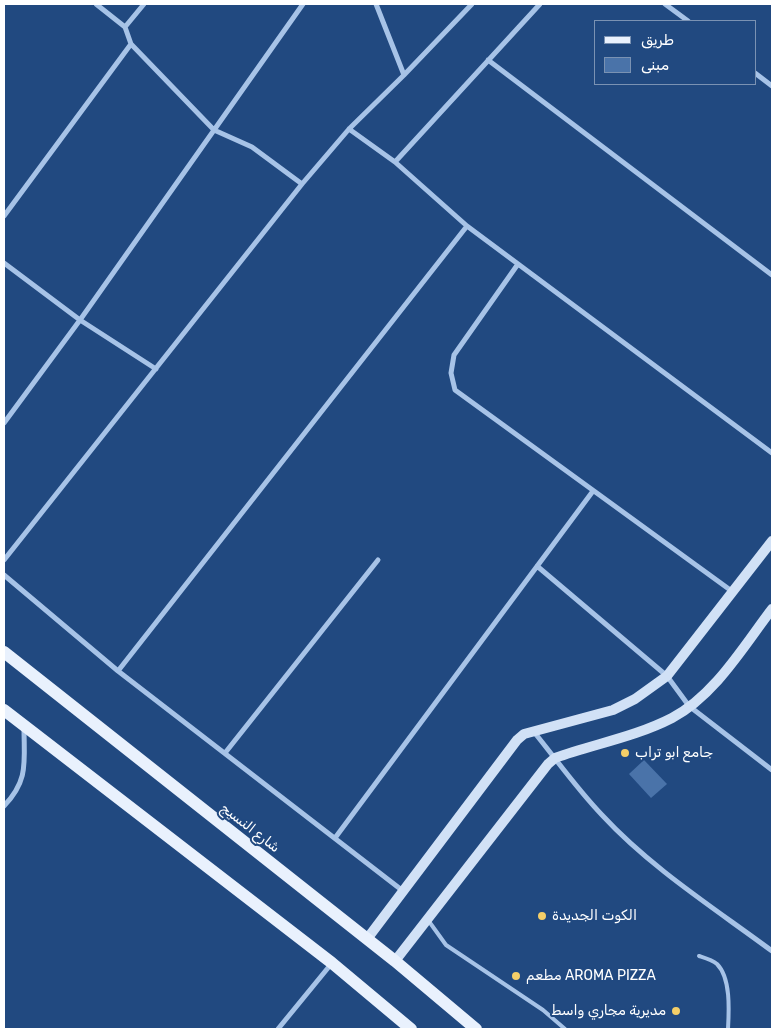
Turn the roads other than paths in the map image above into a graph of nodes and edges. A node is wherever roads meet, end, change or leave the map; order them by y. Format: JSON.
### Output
{"nodes":[{"id":1,"x":96,"y":4,"type":"edge"},
{"id":2,"x":144,"y":4,"type":"edge"},
{"id":3,"x":302,"y":4,"type":"edge"},
{"id":4,"x":376,"y":4,"type":"edge"},
{"id":5,"x":472,"y":4,"type":"edge"},
{"id":6,"x":540,"y":4,"type":"edge"},
{"id":7,"x":665,"y":4,"type":"edge"},
{"id":8,"x":687,"y":20,"type":"edge"},
{"id":9,"x":125,"y":27,"type":"junction"},
{"id":10,"x":132,"y":44,"type":"junction"},
{"id":11,"x":488,"y":60,"type":"junction"},
{"id":12,"x":756,"y":73,"type":"edge"},
{"id":13,"x":404,"y":75,"type":"junction"},
{"id":14,"x":772,"y":86,"type":"edge"},
{"id":15,"x":349,"y":129,"type":"junction"},
{"id":16,"x":214,"y":130,"type":"junction"},
{"id":17,"x":395,"y":162,"type":"junction"},
{"id":18,"x":302,"y":184,"type":"junction"},
{"id":19,"x":4,"y":216,"type":"edge"},
{"id":20,"x":467,"y":226,"type":"junction"},
{"id":21,"x":4,"y":263,"type":"edge"},
{"id":22,"x":518,"y":264,"type":"junction"},
{"id":23,"x":772,"y":275,"type":"edge"},
{"id":24,"x":80,"y":320,"type":"junction"},
{"id":25,"x":156,"y":370,"type":"junction"},
{"id":26,"x":4,"y":423,"type":"edge"},
{"id":27,"x":772,"y":453,"type":"edge"},
{"id":28,"x":593,"y":491,"type":"junction"},
{"id":29,"x":772,"y":542,"type":"edge"},
{"id":30,"x":4,"y":560,"type":"edge"},
{"id":31,"x":378,"y":560,"type":"dead end"},
{"id":32,"x":537,"y":566,"type":"junction"},
{"id":33,"x":4,"y":575,"type":"edge"},
{"id":34,"x":733,"y":592,"type":"junction"},
{"id":35,"x":772,"y":609,"type":"edge"},
{"id":36,"x":4,"y":652,"type":"edge"},
{"id":37,"x":118,"y":671,"type":"junction"},
{"id":38,"x":667,"y":676,"type":"junction"},
{"id":39,"x":689,"y":706,"type":"junction"},
{"id":40,"x":4,"y":710,"type":"edge"},
{"id":41,"x":24,"y":725,"type":"junction"},
{"id":42,"x":534,"y":731,"type":"junction"},
{"id":43,"x":225,"y":753,"type":"junction"},
{"id":44,"x":555,"y":758,"type":"junction"},
{"id":45,"x":772,"y":770,"type":"edge"},
{"id":46,"x":4,"y":806,"type":"edge"},
{"id":47,"x":335,"y":838,"type":"junction"},
{"id":48,"x":403,"y":891,"type":"junction"},
{"id":49,"x":428,"y":920,"type":"junction"},
{"id":50,"x":367,"y":939,"type":"junction"},
{"id":51,"x":772,"y":951,"type":"edge"},
{"id":52,"x":699,"y":956,"type":"dead end"},
{"id":53,"x":395,"y":961,"type":"junction"},
{"id":54,"x":332,"y":963,"type":"junction"},
{"id":55,"x":278,"y":1029,"type":"edge"},
{"id":56,"x":411,"y":1029,"type":"edge"},
{"id":57,"x":476,"y":1029,"type":"edge"},
{"id":58,"x":564,"y":1029,"type":"edge"},
{"id":59,"x":728,"y":1029,"type":"edge"}],
"edges":[{"from":1,"to":9,"type":"street"},
{"from":2,"to":9,"type":"street"},
{"from":3,"to":16,"type":"street"},
{"from":4,"to":13,"type":"street"},
{"from":5,"to":13,"type":"street"},
{"from":6,"to":11,"type":"street"},
{"from":7,"to":8,"type":"street"},
{"from":9,"to":10,"type":"street"},
{"from":10,"to":16,"type":"street"},
{"from":10,"to":19,"type":"street"},
{"from":11,"to":17,"type":"street"},
{"from":11,"to":23,"type":"street"},
{"from":12,"to":14,"type":"street"},
{"from":13,"to":15,"type":"street"},
{"from":15,"to":17,"type":"street"},
{"from":15,"to":18,"type":"street"},
{"from":16,"to":18,"type":"street"},
{"from":16,"to":24,"type":"street"},
{"from":17,"to":20,"type":"street"},
{"from":18,"to":25,"type":"street"},
{"from":20,"to":22,"type":"street"},
{"from":20,"to":37,"type":"street"},
{"from":21,"to":24,"type":"street"},
{"from":22,"to":27,"type":"street"},
{"from":22,"to":28,"type":"street"},
{"from":24,"to":25,"type":"street"},
{"from":24,"to":26,"type":"street"},
{"from":25,"to":30,"type":"street"},
{"from":28,"to":32,"type":"street"},
{"from":28,"to":34,"type":"street"},
{"from":29,"to":34,"type":"street"},
{"from":31,"to":43,"type":"street"},
{"from":32,"to":38,"type":"street"},
{"from":32,"to":47,"type":"street"},
{"from":33,"to":37,"type":"street"},
{"from":34,"to":38,"type":"street"},
{"from":35,"to":39,"type":"street"},
{"from":36,"to":50,"type":"main road","name":"شارع النسيج"},
{"from":37,"to":43,"type":"street"},
{"from":38,"to":39,"type":"street"},
{"from":38,"to":42,"type":"street"},
{"from":39,"to":44,"type":"street"},
{"from":39,"to":45,"type":"street"},
{"from":40,"to":41,"type":"main road"},
{"from":41,"to":46,"type":"street"},
{"from":41,"to":54,"type":"main road"},
{"from":42,"to":44,"type":"street"},
{"from":42,"to":48,"type":"street"},
{"from":43,"to":47,"type":"street"},
{"from":44,"to":49,"type":"street"},
{"from":44,"to":51,"type":"street"},
{"from":47,"to":48,"type":"street"},
{"from":48,"to":50,"type":"street"},
{"from":49,"to":53,"type":"street"},
{"from":49,"to":58,"type":"lane"},
{"from":50,"to":53,"type":"main road","name":"شارع النسيج"},
{"from":52,"to":59,"type":"lane"},
{"from":53,"to":57,"type":"main road","name":"شارع النسيج"},
{"from":54,"to":55,"type":"street"},
{"from":54,"to":56,"type":"main road"}]}
